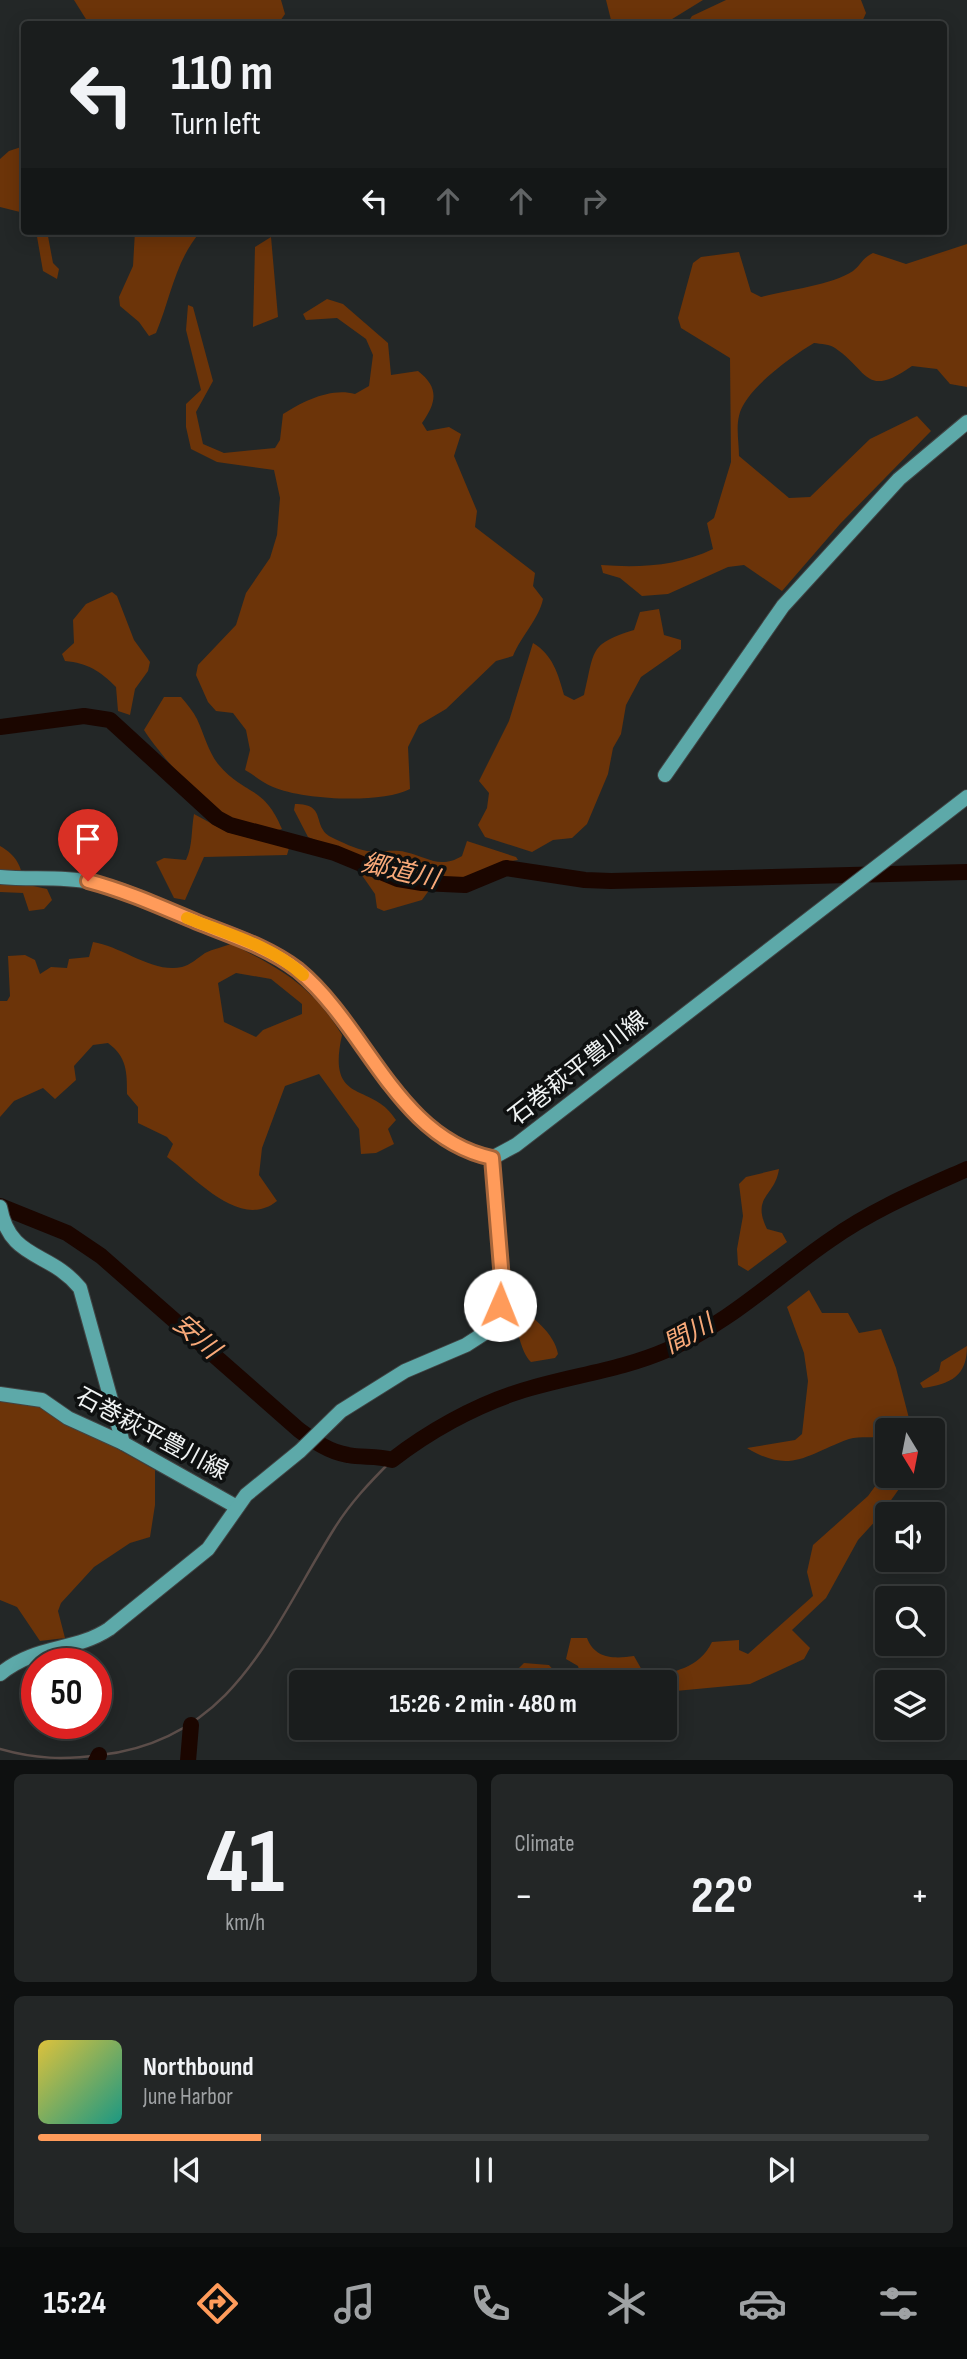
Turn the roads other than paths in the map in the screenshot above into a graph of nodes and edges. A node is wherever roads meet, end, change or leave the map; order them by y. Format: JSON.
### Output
{"nodes":[{"id":1,"x":967,"y":422,"type":"edge"},
{"id":2,"x":665,"y":775,"type":"dead end"},
{"id":3,"x":967,"y":797,"type":"edge"},
{"id":4,"x":0,"y":877,"type":"edge"},
{"id":5,"x":492,"y":1158,"type":"junction"},
{"id":6,"x":1,"y":1214,"type":"edge"},
{"id":7,"x":0,"y":1394,"type":"edge"},
{"id":8,"x":123,"y":1443,"type":"junction"},
{"id":9,"x":237,"y":1507,"type":"junction"},
{"id":10,"x":0,"y":1674,"type":"edge"}],
"edges":[{"from":1,"to":2,"type":"street"},
{"from":3,"to":5,"type":"street","name":"石巻萩平豊川線"},
{"from":4,"to":5,"type":"street"},
{"from":5,"to":9,"type":"street","name":"石巻萩平豊川線"},
{"from":6,"to":8,"type":"street"},
{"from":7,"to":8,"type":"street","name":"石巻萩平豊川線"},
{"from":8,"to":9,"type":"street","name":"石巻萩平豊川線"},
{"from":9,"to":10,"type":"street"}]}
